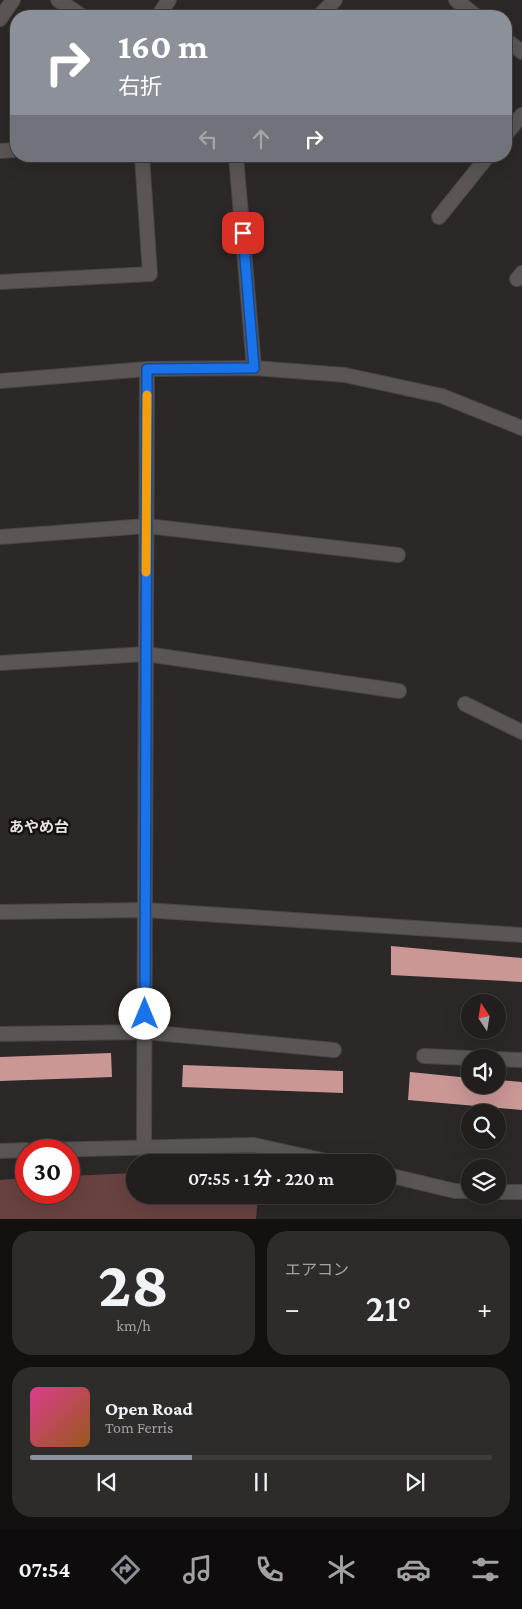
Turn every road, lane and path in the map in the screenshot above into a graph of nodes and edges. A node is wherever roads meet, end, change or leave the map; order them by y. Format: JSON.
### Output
{"nodes":[{"id":1,"x":13,"y":0,"type":"edge"},
{"id":2,"x":58,"y":0,"type":"edge"},
{"id":3,"x":336,"y":0,"type":"edge"},
{"id":4,"x":73,"y":10,"type":"edge"},
{"id":5,"x":325,"y":10,"type":"edge"},
{"id":6,"x":0,"y":20,"type":"edge"},
{"id":7,"x":522,"y":115,"type":"edge"},
{"id":8,"x":512,"y":127,"type":"edge"},
{"id":9,"x":142,"y":162,"type":"edge"},
{"id":10,"x":237,"y":162,"type":"edge"},
{"id":11,"x":483,"y":162,"type":"edge"},
{"id":12,"x":439,"y":217,"type":"dead end"},
{"id":13,"x":0,"y":282,"type":"edge"},
{"id":14,"x":254,"y":368,"type":"junction"},
{"id":15,"x":147,"y":369,"type":"junction"},
{"id":16,"x":0,"y":381,"type":"edge"},
{"id":17,"x":522,"y":428,"type":"edge"},
{"id":18,"x":147,"y":526,"type":"junction"},
{"id":19,"x":0,"y":537,"type":"edge"},
{"id":20,"x":398,"y":555,"type":"dead end"},
{"id":21,"x":146,"y":654,"type":"junction"},
{"id":22,"x":0,"y":663,"type":"edge"},
{"id":23,"x":399,"y":691,"type":"dead end"},
{"id":24,"x":465,"y":704,"type":"dead end"},
{"id":25,"x":522,"y":732,"type":"edge"},
{"id":26,"x":145,"y":910,"type":"junction"},
{"id":27,"x":0,"y":912,"type":"edge"},
{"id":28,"x":522,"y":935,"type":"edge"},
{"id":29,"x":145,"y":1032,"type":"junction"},
{"id":30,"x":0,"y":1034,"type":"edge"},
{"id":31,"x":334,"y":1050,"type":"dead end"},
{"id":32,"x":424,"y":1056,"type":"dead end"},
{"id":33,"x":461,"y":1058,"type":"edge"},
{"id":34,"x":506,"y":1059,"type":"edge"},
{"id":35,"x":522,"y":1060,"type":"edge"},
{"id":36,"x":144,"y":1148,"type":"junction"},
{"id":37,"x":80,"y":1149,"type":"edge"},
{"id":38,"x":15,"y":1150,"type":"edge"},
{"id":39,"x":0,"y":1151,"type":"edge"},
{"id":40,"x":295,"y":1154,"type":"edge"},
{"id":41,"x":396,"y":1177,"type":"edge"},
{"id":42,"x":461,"y":1191,"type":"edge"},
{"id":43,"x":506,"y":1192,"type":"edge"},
{"id":44,"x":522,"y":1192,"type":"edge"}],
"edges":[{"from":1,"to":6,"type":"street"},
{"from":2,"to":4,"type":"street"},
{"from":3,"to":5,"type":"street"},
{"from":7,"to":8,"type":"street"},
{"from":9,"to":13,"type":"street"},
{"from":10,"to":14,"type":"street"},
{"from":11,"to":12,"type":"street"},
{"from":14,"to":15,"type":"street"},
{"from":14,"to":17,"type":"street"},
{"from":15,"to":16,"type":"street"},
{"from":15,"to":18,"type":"street"},
{"from":18,"to":19,"type":"street"},
{"from":18,"to":20,"type":"street"},
{"from":18,"to":21,"type":"street"},
{"from":21,"to":22,"type":"street"},
{"from":21,"to":23,"type":"street"},
{"from":21,"to":26,"type":"street"},
{"from":24,"to":25,"type":"street"},
{"from":26,"to":27,"type":"street"},
{"from":26,"to":28,"type":"street"},
{"from":26,"to":29,"type":"street"},
{"from":29,"to":30,"type":"street"},
{"from":29,"to":31,"type":"street"},
{"from":29,"to":36,"type":"street"},
{"from":32,"to":33,"type":"street"},
{"from":34,"to":35,"type":"street"},
{"from":36,"to":37,"type":"street"},
{"from":36,"to":40,"type":"street"},
{"from":38,"to":39,"type":"street"},
{"from":41,"to":42,"type":"street"},
{"from":43,"to":44,"type":"street"}]}
